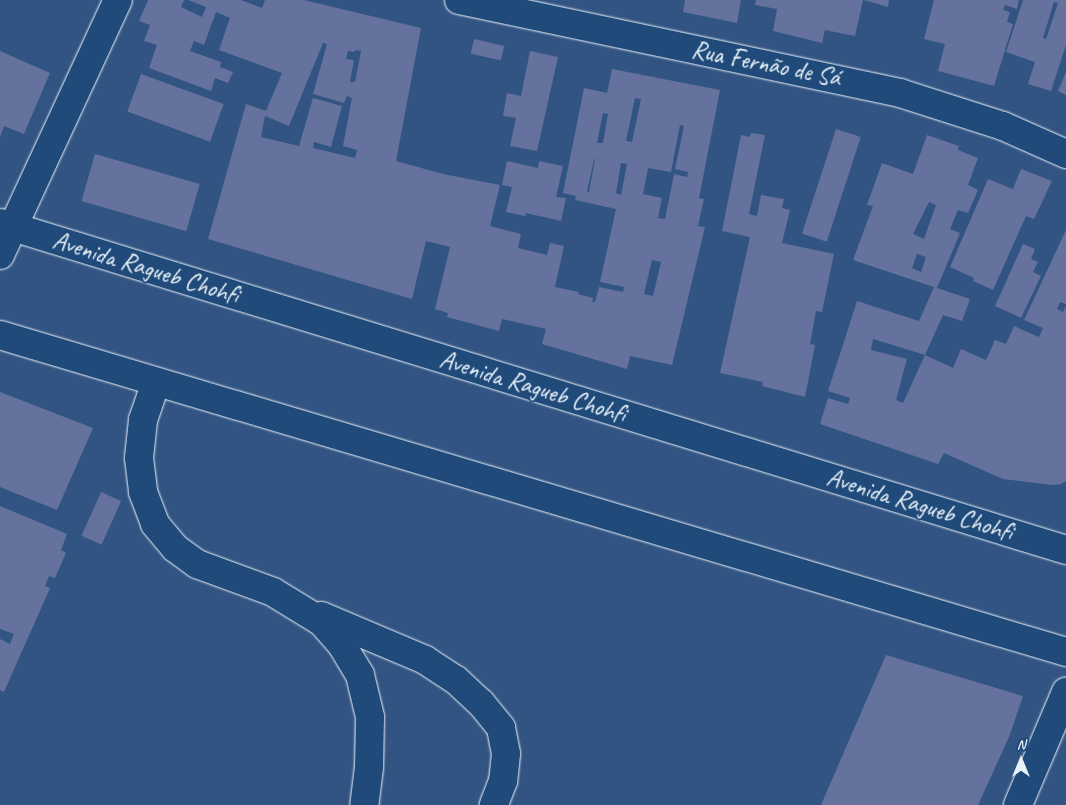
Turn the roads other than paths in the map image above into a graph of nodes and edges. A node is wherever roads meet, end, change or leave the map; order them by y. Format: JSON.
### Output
{"nodes":[{"id":1,"x":118,"y":0,"type":"edge"},
{"id":2,"x":459,"y":0,"type":"edge"},
{"id":3,"x":1066,"y":154,"type":"edge"},
{"id":4,"x":6,"y":225,"type":"edge"},
{"id":5,"x":0,"y":255,"type":"edge"},
{"id":6,"x":0,"y":335,"type":"edge"},
{"id":7,"x":156,"y":382,"type":"junction"},
{"id":8,"x":1066,"y":550,"type":"edge"},
{"id":9,"x":299,"y":607,"type":"junction"},
{"id":10,"x":1066,"y":652,"type":"edge"},
{"id":11,"x":1066,"y":692,"type":"edge"},
{"id":12,"x":364,"y":805,"type":"edge"},
{"id":13,"x":494,"y":805,"type":"edge"},
{"id":14,"x":1018,"y":805,"type":"edge"}],
"edges":[{"from":1,"to":4,"type":"main road"},
{"from":2,"to":3,"type":"main road","name":"Rua Fernão de Sá"},
{"from":4,"to":5,"type":"main road"},
{"from":4,"to":8,"type":"main road","name":"Avenida Ragueb Chohfi"},
{"from":6,"to":7,"type":"main road"},
{"from":7,"to":9,"type":"main road"},
{"from":7,"to":10,"type":"main road"},
{"from":9,"to":12,"type":"main road"},
{"from":9,"to":13,"type":"main road"},
{"from":11,"to":14,"type":"main road"}]}
